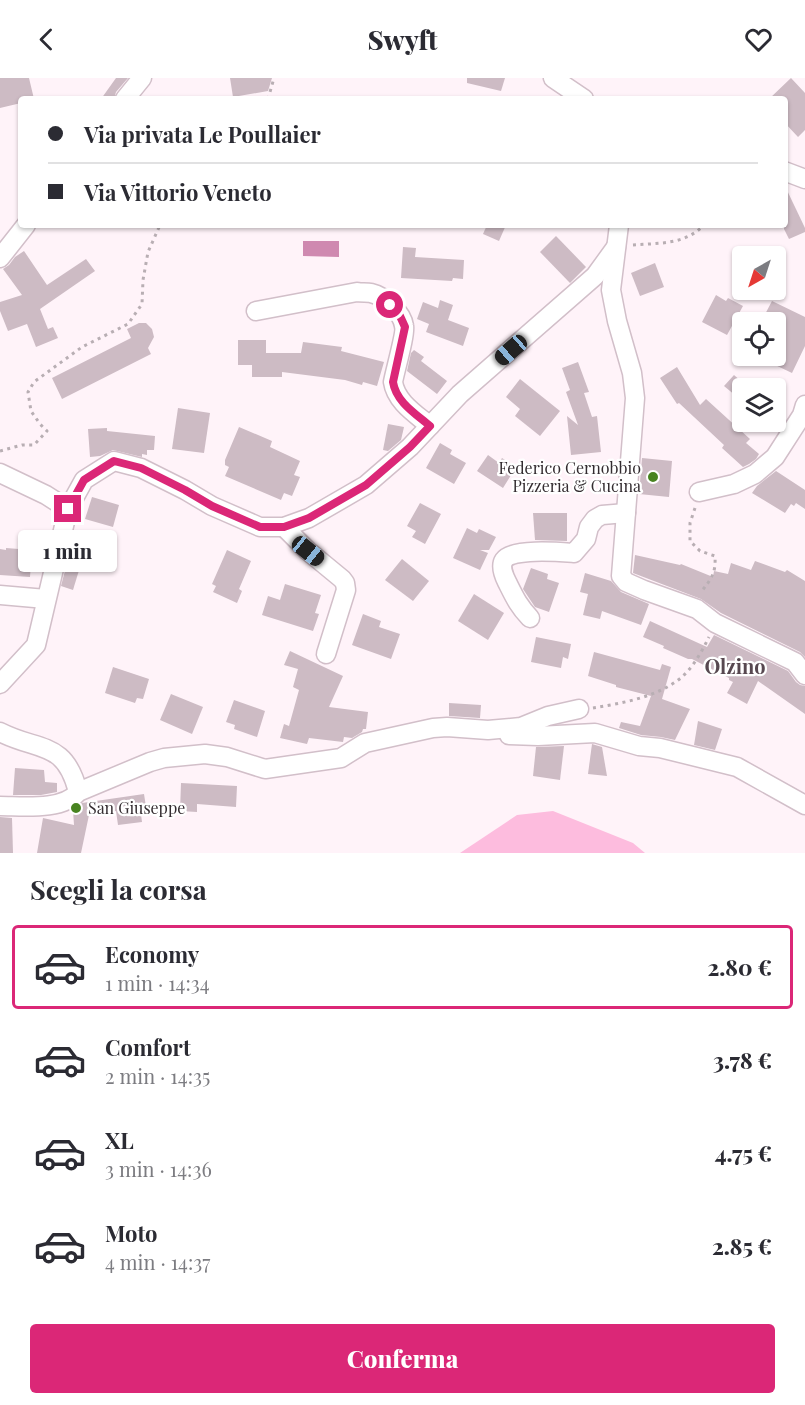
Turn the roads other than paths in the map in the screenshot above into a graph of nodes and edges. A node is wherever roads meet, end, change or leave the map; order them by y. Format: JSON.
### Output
{"nodes":[{"id":1,"x":142,"y":78,"type":"edge"},
{"id":2,"x":553,"y":78,"type":"edge"},
{"id":3,"x":127,"y":96,"type":"edge"},
{"id":4,"x":580,"y":96,"type":"edge"},
{"id":5,"x":788,"y":173,"type":"edge"},
{"id":6,"x":805,"y":179,"type":"edge"},
{"id":7,"x":24,"y":228,"type":"edge"},
{"id":8,"x":619,"y":228,"type":"edge"},
{"id":9,"x":616,"y":247,"type":"junction"},
{"id":10,"x":0,"y":258,"type":"edge"},
{"id":11,"x":256,"y":311,"type":"dead end"},
{"id":12,"x":804,"y":413,"type":"edge"},
{"id":13,"x":430,"y":426,"type":"junction"},
{"id":14,"x":0,"y":473,"type":"edge"},
{"id":15,"x":699,"y":492,"type":"road end"},
{"id":16,"x":68,"y":509,"type":"junction"},
{"id":17,"x":626,"y":513,"type":"junction"},
{"id":18,"x":284,"y":527,"type":"junction"},
{"id":19,"x":0,"y":595,"type":"edge"},
{"id":20,"x":46,"y":598,"type":"junction"},
{"id":21,"x":530,"y":618,"type":"dead end"},
{"id":22,"x":326,"y":654,"type":"dead end"},
{"id":23,"x":805,"y":675,"type":"edge"},
{"id":24,"x":0,"y":684,"type":"edge"},
{"id":25,"x":579,"y":709,"type":"road end"},
{"id":26,"x":488,"y":730,"type":"junction"},
{"id":27,"x":0,"y":732,"type":"edge"},
{"id":28,"x":78,"y":792,"type":"junction"},
{"id":29,"x":0,"y":806,"type":"edge"},
{"id":30,"x":805,"y":806,"type":"edge"}],
"edges":[{"from":1,"to":3,"type":"street"},
{"from":2,"to":4,"type":"street"},
{"from":5,"to":6,"type":"street"},
{"from":7,"to":10,"type":"street"},
{"from":8,"to":9,"type":"street"},
{"from":9,"to":13,"type":"street"},
{"from":9,"to":17,"type":"street"},
{"from":11,"to":13,"type":"street"},
{"from":12,"to":15,"type":"street"},
{"from":13,"to":18,"type":"street"},
{"from":14,"to":16,"type":"street"},
{"from":16,"to":18,"type":"street"},
{"from":16,"to":20,"type":"street"},
{"from":17,"to":21,"type":"street"},
{"from":17,"to":23,"type":"street"},
{"from":18,"to":22,"type":"street"},
{"from":19,"to":20,"type":"street"},
{"from":20,"to":24,"type":"street"},
{"from":25,"to":26,"type":"street"},
{"from":26,"to":28,"type":"street"},
{"from":26,"to":30,"type":"street"},
{"from":27,"to":28,"type":"street"},
{"from":28,"to":29,"type":"street"}]}
